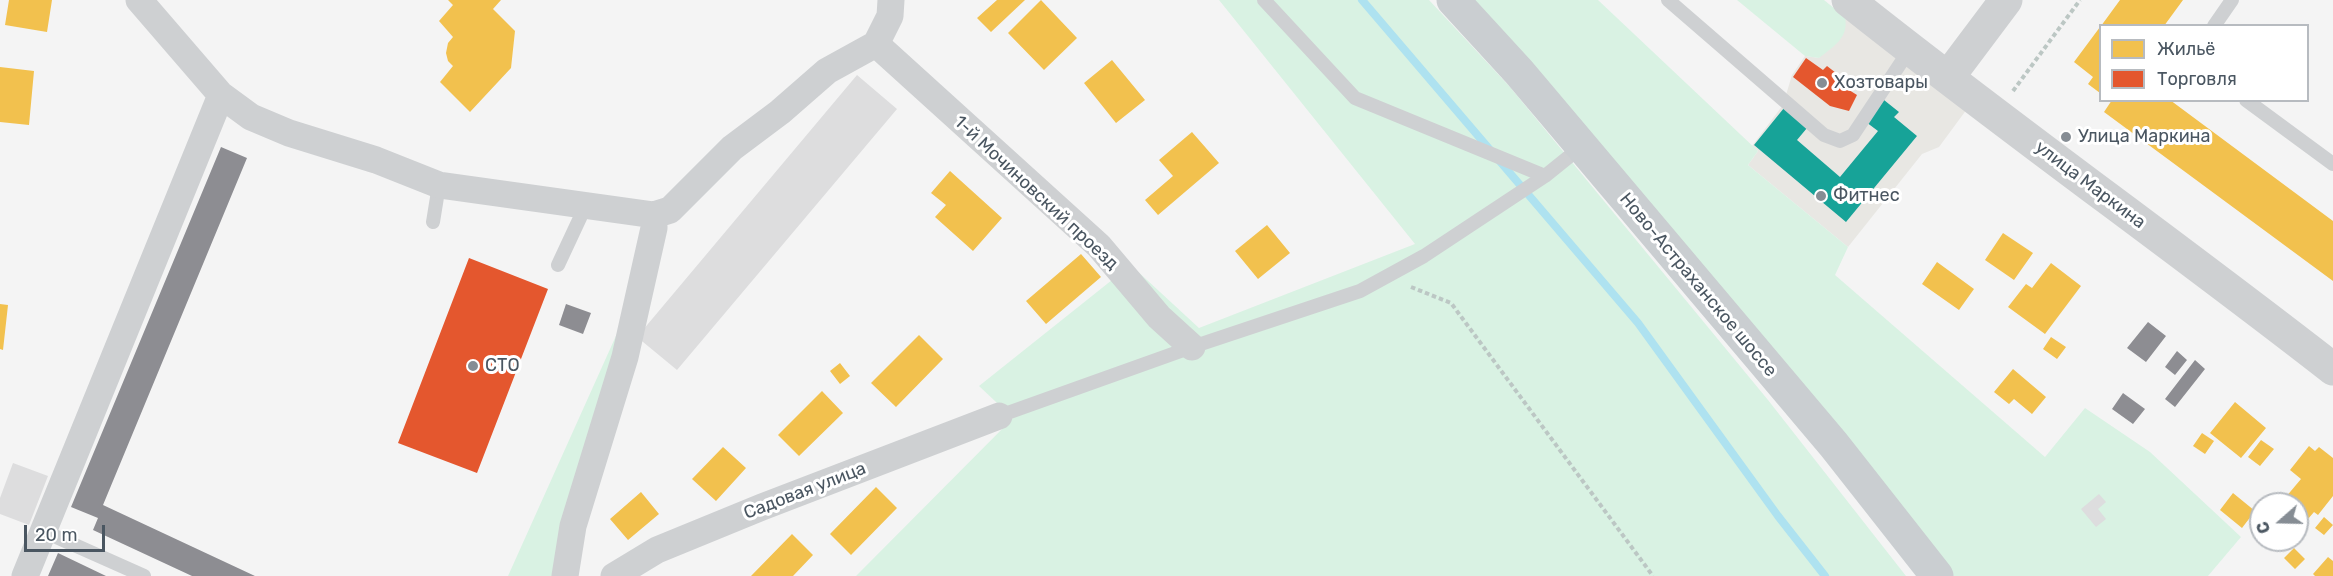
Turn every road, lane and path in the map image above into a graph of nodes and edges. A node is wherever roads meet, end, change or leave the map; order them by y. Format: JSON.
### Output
{"nodes":[{"id":1,"x":139,"y":0,"type":"edge"},
{"id":2,"x":891,"y":0,"type":"edge"},
{"id":3,"x":1264,"y":0,"type":"edge"},
{"id":4,"x":1453,"y":0,"type":"edge"},
{"id":5,"x":1668,"y":0,"type":"edge"},
{"id":6,"x":1848,"y":0,"type":"edge"},
{"id":7,"x":2006,"y":0,"type":"edge"},
{"id":8,"x":2080,"y":0,"type":"edge"},
{"id":9,"x":2232,"y":0,"type":"edge"},
{"id":10,"x":2215,"y":24,"type":"edge"},
{"id":11,"x":876,"y":44,"type":"junction"},
{"id":12,"x":1910,"y":49,"type":"junction"},
{"id":13,"x":1949,"y":76,"type":"junction"},
{"id":14,"x":221,"y":95,"type":"junction"},
{"id":15,"x":2249,"y":102,"type":"edge"},
{"id":16,"x":1995,"y":115,"type":"junction"},
{"id":17,"x":1581,"y":147,"type":"junction"},
{"id":18,"x":2333,"y":164,"type":"edge"},
{"id":19,"x":1545,"y":176,"type":"junction"},
{"id":20,"x":439,"y":185,"type":"junction"},
{"id":21,"x":586,"y":205,"type":"junction"},
{"id":22,"x":654,"y":215,"type":"junction"},
{"id":23,"x":433,"y":222,"type":"dead end"},
{"id":24,"x":558,"y":265,"type":"dead end"},
{"id":25,"x":1406,"y":285,"type":"dead end"},
{"id":26,"x":1192,"y":347,"type":"junction"},
{"id":27,"x":2333,"y":369,"type":"edge"},
{"id":28,"x":999,"y":416,"type":"joint"},
{"id":29,"x":43,"y":531,"type":"junction"},
{"id":30,"x":25,"y":576,"type":"edge"},
{"id":31,"x":144,"y":576,"type":"edge"},
{"id":32,"x":565,"y":576,"type":"edge"},
{"id":33,"x":614,"y":576,"type":"edge"},
{"id":34,"x":1653,"y":576,"type":"edge"},
{"id":35,"x":1937,"y":576,"type":"edge"}],
"edges":[{"from":1,"to":14,"type":"street"},
{"from":2,"to":11,"type":"street"},
{"from":3,"to":19,"type":"lane"},
{"from":4,"to":17,"type":"main road","name":"Ново-Астраханское шоссе"},
{"from":5,"to":12,"type":"lane"},
{"from":6,"to":12,"type":"street","name":"улица Маркина"},
{"from":7,"to":13,"type":"street"},
{"from":8,"to":16,"type":"path"},
{"from":9,"to":10,"type":"lane"},
{"from":11,"to":22,"type":"street"},
{"from":11,"to":26,"type":"street","name":"1-й Мочиновский проезд"},
{"from":12,"to":13,"type":"street","name":"улица Маркина"},
{"from":13,"to":16,"type":"street","name":"улица Маркина"},
{"from":14,"to":20,"type":"street"},
{"from":14,"to":29,"type":"street"},
{"from":15,"to":18,"type":"lane"},
{"from":16,"to":27,"type":"street","name":"улица Маркина"},
{"from":17,"to":19,"type":"lane"},
{"from":17,"to":35,"type":"main road","name":"Ново-Астраханское шоссе"},
{"from":19,"to":26,"type":"lane"},
{"from":20,"to":21,"type":"street"},
{"from":20,"to":23,"type":"lane"},
{"from":21,"to":22,"type":"street"},
{"from":21,"to":24,"type":"lane"},
{"from":22,"to":32,"type":"street"},
{"from":25,"to":34,"type":"path"},
{"from":26,"to":28,"type":"lane"},
{"from":28,"to":33,"type":"street","name":"Садовая улица"},
{"from":29,"to":30,"type":"street"},
{"from":29,"to":31,"type":"lane"}]}
